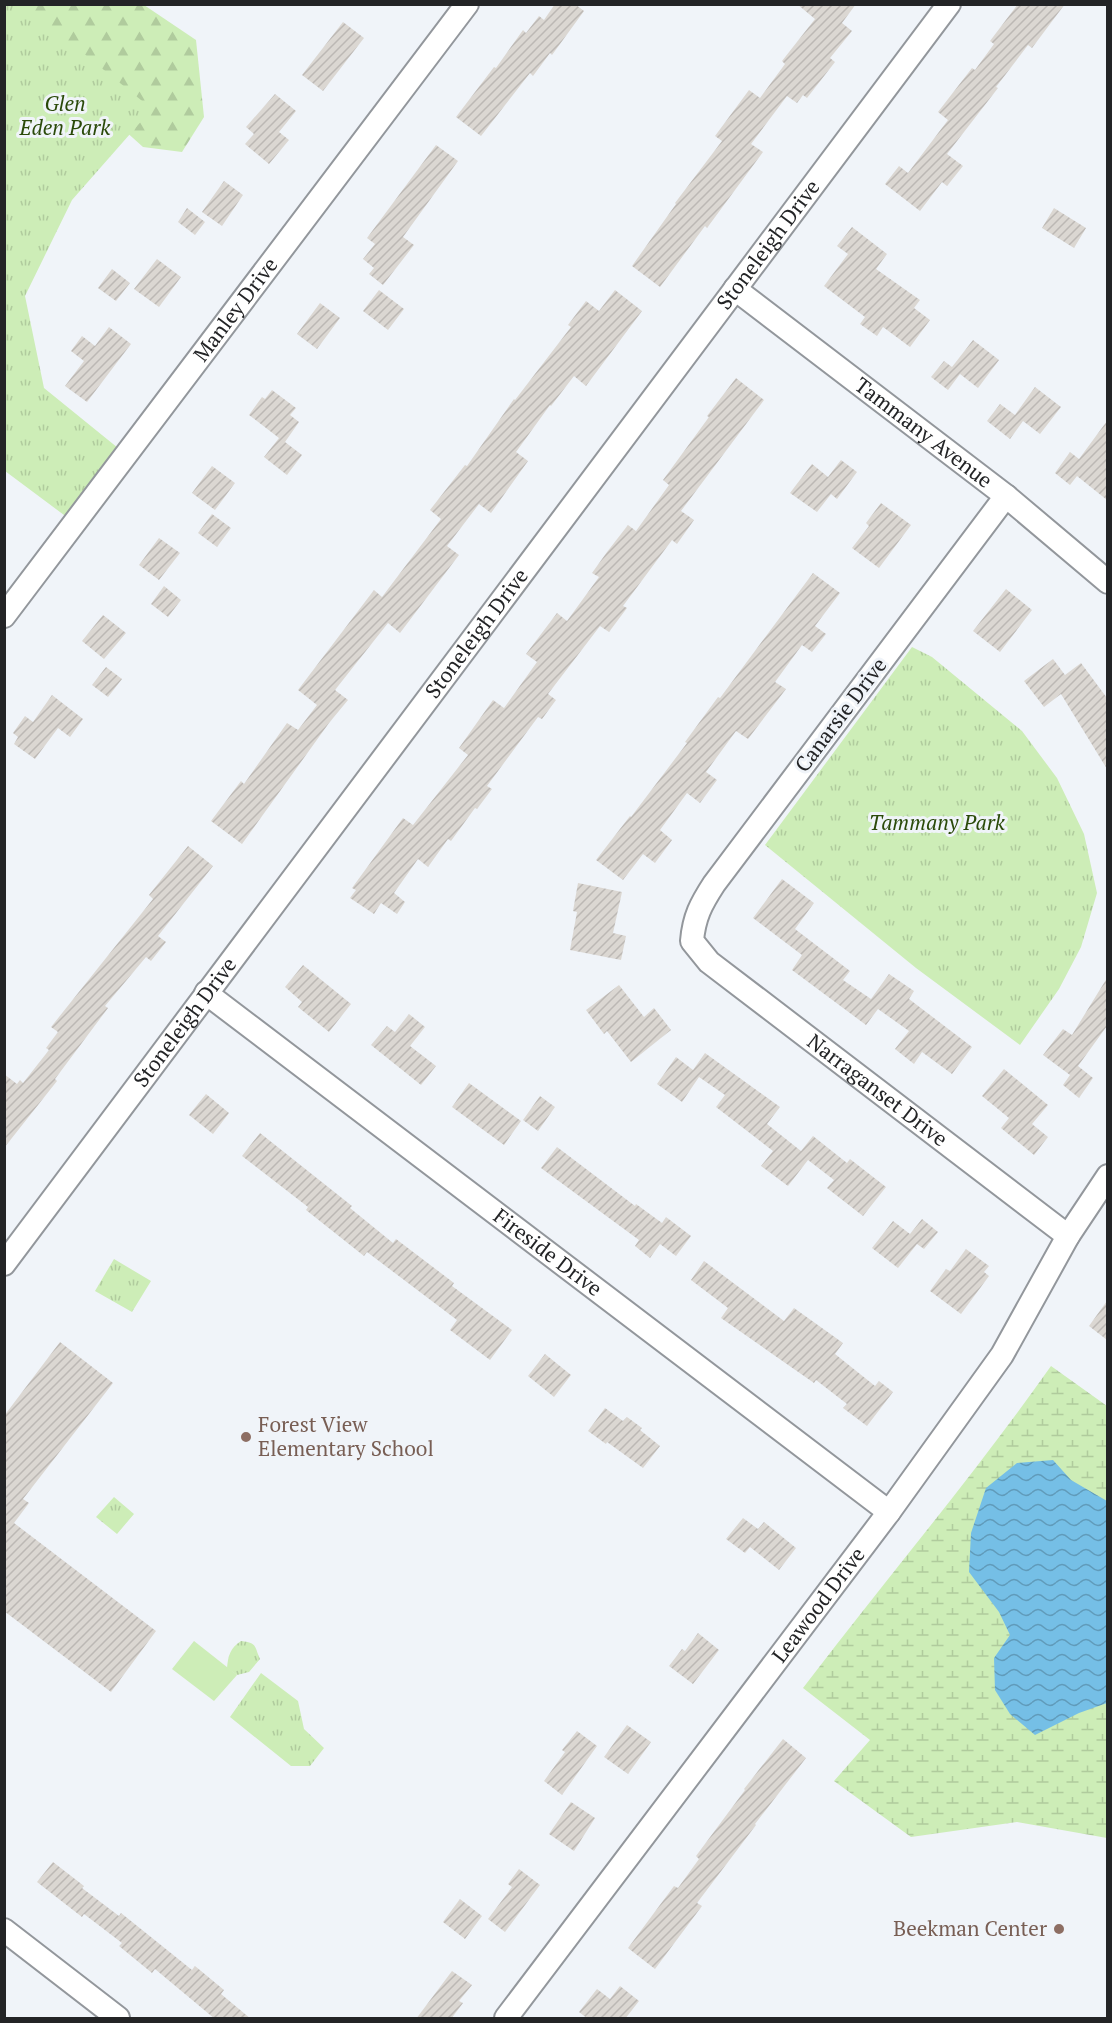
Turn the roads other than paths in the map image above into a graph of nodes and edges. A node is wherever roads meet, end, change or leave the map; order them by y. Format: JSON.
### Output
{"nodes":[{"id":1,"x":466,"y":4,"type":"edge"},
{"id":2,"x":949,"y":4,"type":"edge"},
{"id":3,"x":735,"y":289,"type":"junction"},
{"id":4,"x":1006,"y":496,"type":"junction"},
{"id":5,"x":1107,"y":582,"type":"edge"},
{"id":6,"x":4,"y":616,"type":"edge"},
{"id":7,"x":692,"y":941,"type":"joint"},
{"id":8,"x":206,"y":993,"type":"junction"},
{"id":9,"x":1107,"y":1176,"type":"edge"},
{"id":10,"x":1068,"y":1236,"type":"junction"},
{"id":11,"x":4,"y":1264,"type":"edge"},
{"id":12,"x":889,"y":1512,"type":"junction"},
{"id":13,"x":4,"y":1930,"type":"edge"},
{"id":14,"x":118,"y":2019,"type":"edge"},
{"id":15,"x":506,"y":2019,"type":"edge"}],
"edges":[{"from":1,"to":6,"type":"street","name":"Manley Drive"},
{"from":2,"to":3,"type":"street","name":"Stoneleigh Drive"},
{"from":3,"to":4,"type":"street","name":"Tammany Avenue"},
{"from":3,"to":8,"type":"street","name":"Stoneleigh Drive"},
{"from":4,"to":5,"type":"street","name":"Tammany Avenue"},
{"from":4,"to":7,"type":"street","name":"Canarsie Drive"},
{"from":7,"to":10,"type":"street","name":"Narraganset Drive"},
{"from":8,"to":11,"type":"street","name":"Stoneleigh Drive"},
{"from":8,"to":12,"type":"street","name":"Fireside Drive"},
{"from":9,"to":10,"type":"street","name":"Leawood Drive"},
{"from":10,"to":12,"type":"street","name":"Leawood Drive"},
{"from":12,"to":15,"type":"street","name":"Leawood Drive"},
{"from":13,"to":14,"type":"street"}]}
